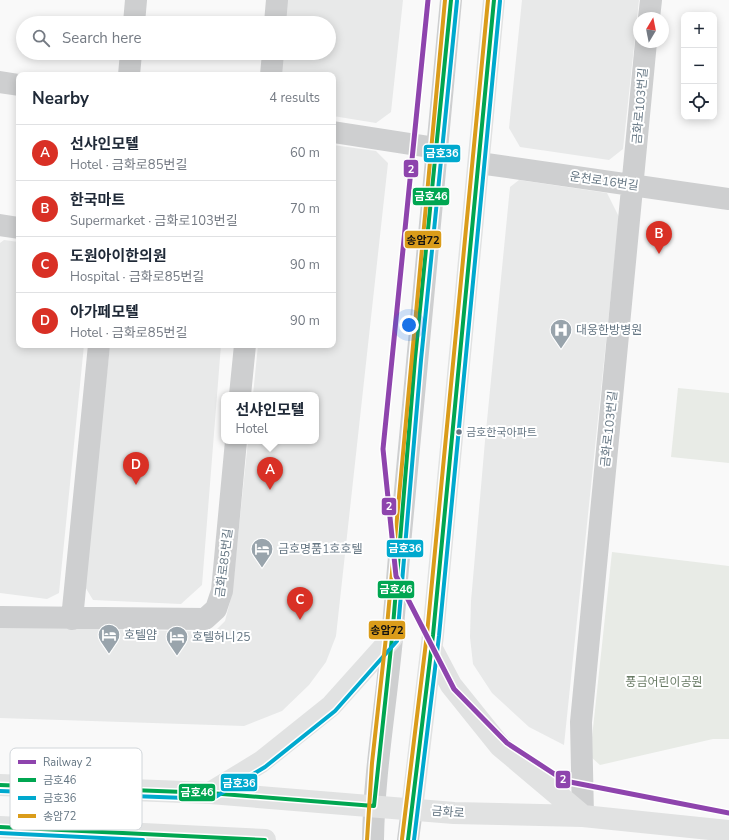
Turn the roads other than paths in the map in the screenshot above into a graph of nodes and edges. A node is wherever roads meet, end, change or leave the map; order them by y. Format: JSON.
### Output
{"nodes":[{"id":1,"x":136,"y":0,"type":"edge"},
{"id":2,"x":277,"y":0,"type":"edge"},
{"id":3,"x":451,"y":0,"type":"edge"},
{"id":4,"x":494,"y":0,"type":"edge"},
{"id":5,"x":651,"y":0,"type":"edge"},
{"id":6,"x":650,"y":12,"type":"edge"},
{"id":7,"x":135,"y":16,"type":"edge"},
{"id":8,"x":276,"y":16,"type":"edge"},
{"id":9,"x":645,"y":48,"type":"edge"},
{"id":10,"x":130,"y":60,"type":"edge"},
{"id":11,"x":272,"y":60,"type":"edge"},
{"id":12,"x":129,"y":72,"type":"edge"},
{"id":13,"x":271,"y":72,"type":"edge"},
{"id":14,"x":0,"y":82,"type":"edge"},
{"id":15,"x":16,"y":85,"type":"edge"},
{"id":16,"x":336,"y":132,"type":"edge"},
{"id":17,"x":436,"y":148,"type":"junction"},
{"id":18,"x":479,"y":163,"type":"junction"},
{"id":19,"x":633,"y":185,"type":"junction"},
{"id":20,"x":729,"y":199,"type":"edge"},
{"id":21,"x":0,"y":224,"type":"edge"},
{"id":22,"x":16,"y":227,"type":"edge"},
{"id":23,"x":99,"y":348,"type":"edge"},
{"id":24,"x":245,"y":348,"type":"edge"},
{"id":25,"x":240,"y":392,"type":"edge"},
{"id":26,"x":236,"y":444,"type":"edge"},
{"id":27,"x":0,"y":618,"type":"edge"},
{"id":28,"x":72,"y":619,"type":"junction"},
{"id":29,"x":392,"y":638,"type":"junction"},
{"id":30,"x":432,"y":649,"type":"junction"},
{"id":31,"x":0,"y":785,"type":"edge"},
{"id":32,"x":10,"y":785,"type":"edge"},
{"id":33,"x":142,"y":790,"type":"edge"},
{"id":34,"x":210,"y":793,"type":"junction"},
{"id":35,"x":374,"y":806,"type":"junction"},
{"id":36,"x":412,"y":809,"type":"junction"},
{"id":37,"x":583,"y":816,"type":"junction"},
{"id":38,"x":0,"y":827,"type":"edge"},
{"id":39,"x":10,"y":827,"type":"edge"},
{"id":40,"x":61,"y":830,"type":"edge"},
{"id":41,"x":729,"y":831,"type":"edge"},
{"id":42,"x":265,"y":840,"type":"edge"},
{"id":43,"x":373,"y":840,"type":"edge"},
{"id":44,"x":408,"y":840,"type":"edge"}],
"edges":[{"from":1,"to":7,"type":"street"},
{"from":2,"to":8,"type":"street"},
{"from":3,"to":17,"type":"street"},
{"from":4,"to":18,"type":"main road"},
{"from":5,"to":6,"type":"street"},
{"from":9,"to":19,"type":"street","name":"금화로103번길"},
{"from":10,"to":12,"type":"street"},
{"from":11,"to":13,"type":"street"},
{"from":14,"to":15,"type":"street"},
{"from":16,"to":17,"type":"street"},
{"from":17,"to":29,"type":"street"},
{"from":18,"to":19,"type":"street","name":"운천로16번길"},
{"from":18,"to":30,"type":"main road"},
{"from":19,"to":20,"type":"street","name":"운천로16번길"},
{"from":19,"to":37,"type":"street","name":"금화로103번길"},
{"from":21,"to":22,"type":"street"},
{"from":23,"to":28,"type":"street"},
{"from":24,"to":25,"type":"street"},
{"from":26,"to":28,"type":"street","name":"금화로85번길"},
{"from":27,"to":28,"type":"street","name":"금화로85번길"},
{"from":29,"to":34,"type":"main road"},
{"from":29,"to":35,"type":"street"},
{"from":30,"to":36,"type":"main road"},
{"from":30,"to":37,"type":"main road"},
{"from":31,"to":32,"type":"main road","name":"금화로"},
{"from":33,"to":34,"type":"main road","name":"금화로"},
{"from":34,"to":35,"type":"main road","name":"금화로"},
{"from":35,"to":36,"type":"main road","name":"금화로"},
{"from":35,"to":43,"type":"street"},
{"from":36,"to":37,"type":"main road","name":"금화로"},
{"from":36,"to":44,"type":"street"},
{"from":37,"to":41,"type":"main road","name":"금화로"},
{"from":38,"to":39,"type":"main road"},
{"from":40,"to":42,"type":"main road"}]}
